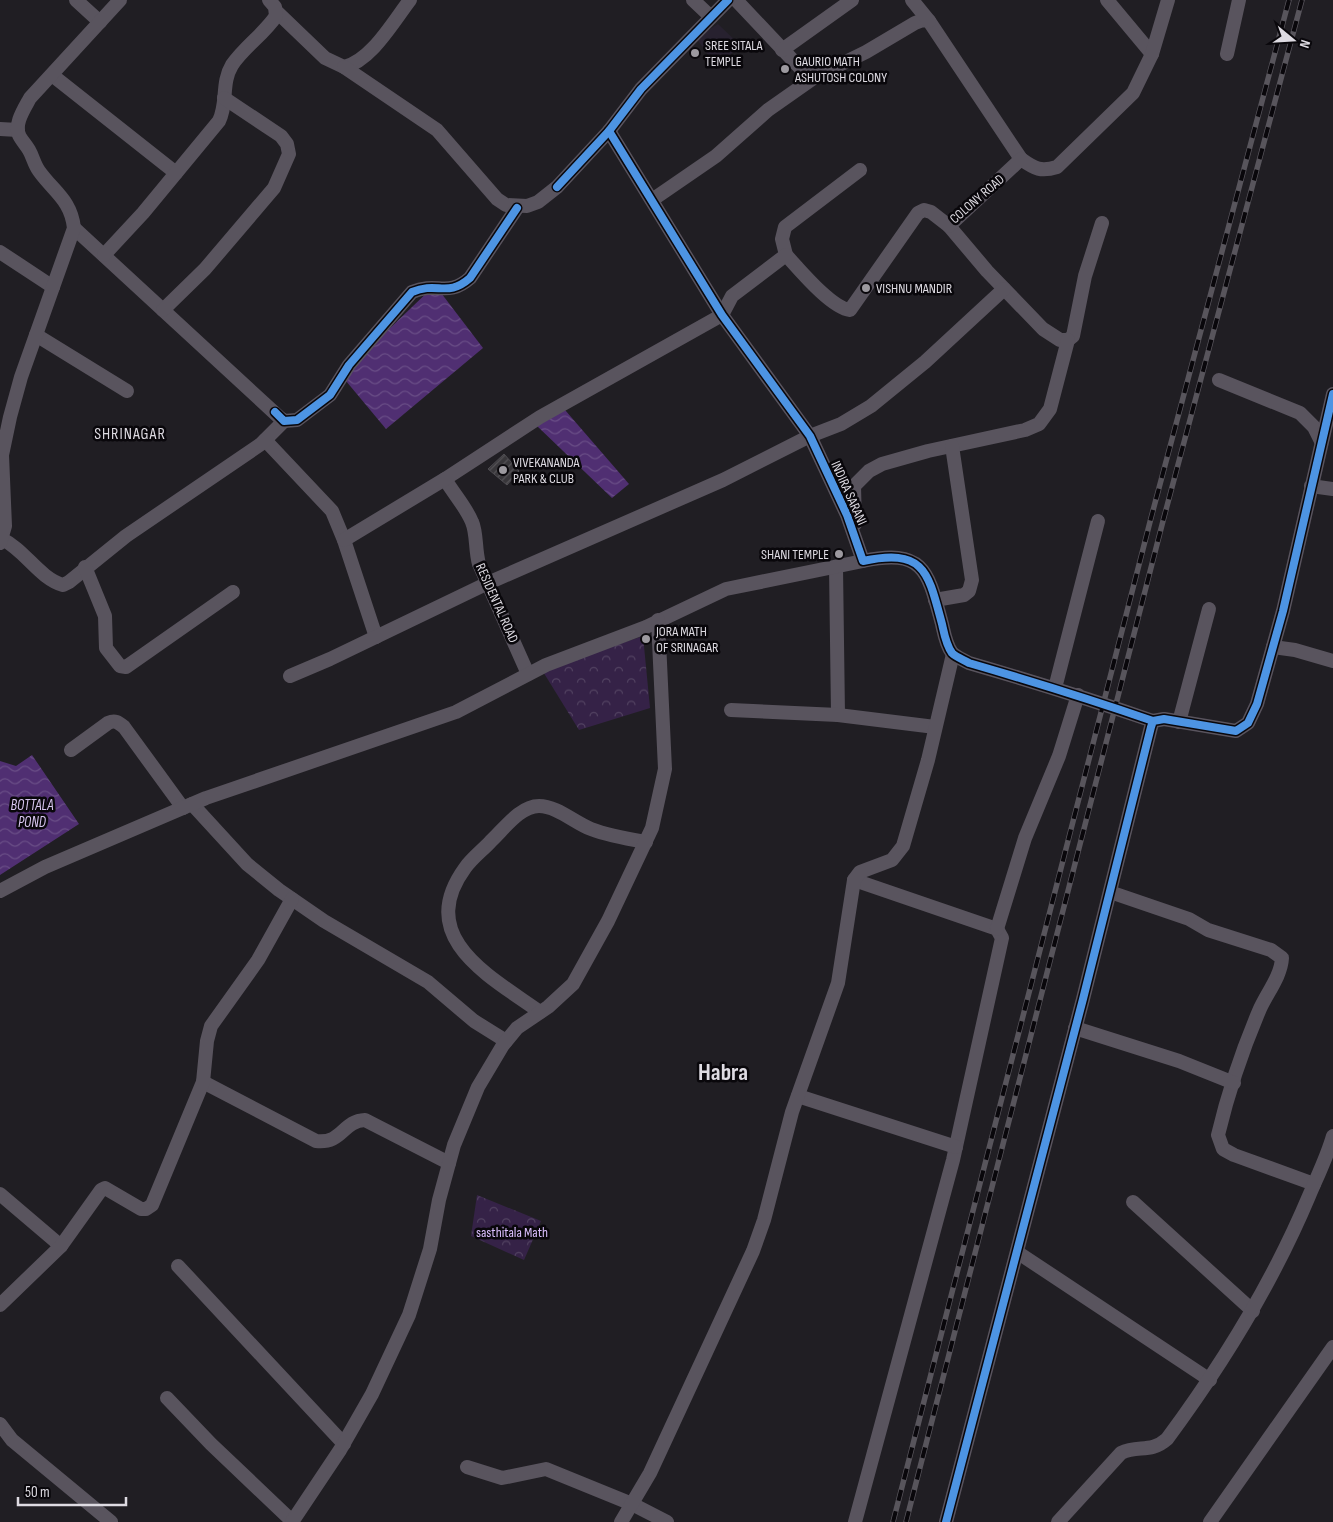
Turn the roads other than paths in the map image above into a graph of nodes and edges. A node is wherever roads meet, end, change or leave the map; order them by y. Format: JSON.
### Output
{"nodes":[{"id":1,"x":76,"y":0,"type":"edge"},
{"id":2,"x":120,"y":0,"type":"edge"},
{"id":3,"x":410,"y":0,"type":"edge"},
{"id":4,"x":693,"y":0,"type":"edge"},
{"id":5,"x":728,"y":0,"type":"edge"},
{"id":6,"x":736,"y":0,"type":"edge"},
{"id":7,"x":852,"y":0,"type":"edge"},
{"id":8,"x":912,"y":0,"type":"edge"},
{"id":9,"x":1107,"y":0,"type":"edge"},
{"id":10,"x":1168,"y":0,"type":"edge"},
{"id":11,"x":1239,"y":0,"type":"edge"},
{"id":12,"x":272,"y":5,"type":"edge"},
{"id":13,"x":711,"y":17,"type":"junction"},
{"id":14,"x":929,"y":21,"type":"junction"},
{"id":15,"x":100,"y":22,"type":"junction"},
{"id":16,"x":782,"y":50,"type":"junction"},
{"id":17,"x":1152,"y":54,"type":"junction"},
{"id":18,"x":1227,"y":54,"type":"dead end"},
{"id":19,"x":344,"y":67,"type":"junction"},
{"id":20,"x":52,"y":74,"type":"junction"},
{"id":21,"x":815,"y":77,"type":"junction"},
{"id":22,"x":224,"y":98,"type":"junction"},
{"id":23,"x":0,"y":129,"type":"edge"},
{"id":24,"x":18,"y":130,"type":"junction"},
{"id":25,"x":609,"y":131,"type":"junction"},
{"id":26,"x":1021,"y":159,"type":"junction"},
{"id":27,"x":860,"y":170,"type":"dead end"},
{"id":28,"x":176,"y":173,"type":"junction"},
{"id":29,"x":652,"y":200,"type":"junction"},
{"id":30,"x":517,"y":208,"type":"junction"},
{"id":31,"x":1102,"y":223,"type":"dead end"},
{"id":32,"x":949,"y":226,"type":"junction"},
{"id":33,"x":74,"y":228,"type":"junction"},
{"id":34,"x":0,"y":252,"type":"edge"},
{"id":35,"x":104,"y":255,"type":"junction"},
{"id":36,"x":786,"y":255,"type":"junction"},
{"id":37,"x":53,"y":287,"type":"junction"},
{"id":38,"x":1004,"y":289,"type":"junction"},
{"id":39,"x":163,"y":310,"type":"junction"},
{"id":40,"x":722,"y":315,"type":"junction"},
{"id":41,"x":36,"y":335,"type":"junction"},
{"id":42,"x":1068,"y":340,"type":"junction"},
{"id":43,"x":1219,"y":380,"type":"dead end"},
{"id":44,"x":127,"y":391,"type":"dead end"},
{"id":45,"x":1333,"y":394,"type":"edge"},
{"id":46,"x":284,"y":421,"type":"junction"},
{"id":47,"x":810,"y":436,"type":"junction"},
{"id":48,"x":265,"y":440,"type":"junction"},
{"id":49,"x":1321,"y":441,"type":"junction"},
{"id":50,"x":952,"y":446,"type":"junction"},
{"id":51,"x":445,"y":479,"type":"junction"},
{"id":52,"x":1311,"y":486,"type":"junction"},
{"id":53,"x":1333,"y":489,"type":"edge"},
{"id":54,"x":1,"y":507,"type":"edge"},
{"id":55,"x":1098,"y":520,"type":"dead end"},
{"id":56,"x":344,"y":540,"type":"junction"},
{"id":57,"x":1,"y":541,"type":"edge"},
{"id":58,"x":858,"y":547,"type":"junction"},
{"id":59,"x":863,"y":561,"type":"junction"},
{"id":60,"x":85,"y":567,"type":"junction"},
{"id":61,"x":836,"y":567,"type":"junction"},
{"id":62,"x":488,"y":583,"type":"junction"},
{"id":63,"x":233,"y":592,"type":"dead end"},
{"id":64,"x":935,"y":600,"type":"junction"},
{"id":65,"x":1209,"y":609,"type":"dead end"},
{"id":66,"x":658,"y":620,"type":"junction"},
{"id":67,"x":376,"y":637,"type":"junction"},
{"id":68,"x":1273,"y":647,"type":"junction"},
{"id":69,"x":953,"y":654,"type":"junction"},
{"id":70,"x":1333,"y":661,"type":"edge"},
{"id":71,"x":528,"y":674,"type":"junction"},
{"id":72,"x":290,"y":676,"type":"dead end"},
{"id":73,"x":1055,"y":688,"type":"junction"},
{"id":74,"x":1078,"y":695,"type":"junction"},
{"id":75,"x":731,"y":710,"type":"dead end"},
{"id":76,"x":838,"y":715,"type":"junction"},
{"id":77,"x":1154,"y":721,"type":"junction"},
{"id":78,"x":1180,"y":722,"type":"junction"},
{"id":79,"x":935,"y":727,"type":"junction"},
{"id":80,"x":71,"y":750,"type":"dead end"},
{"id":81,"x":188,"y":806,"type":"junction"},
{"id":82,"x":646,"y":842,"type":"junction"},
{"id":83,"x":854,"y":880,"type":"junction"},
{"id":84,"x":0,"y":891,"type":"edge"},
{"id":85,"x":1110,"y":892,"type":"junction"},
{"id":86,"x":292,"y":900,"type":"junction"},
{"id":87,"x":997,"y":929,"type":"junction"},
{"id":88,"x":540,"y":1012,"type":"junction"},
{"id":89,"x":1075,"y":1028,"type":"junction"},
{"id":90,"x":506,"y":1041,"type":"junction"},
{"id":91,"x":202,"y":1082,"type":"junction"},
{"id":92,"x":1234,"y":1083,"type":"junction"},
{"id":93,"x":798,"y":1096,"type":"junction"},
{"id":94,"x":1333,"y":1136,"type":"edge"},
{"id":95,"x":956,"y":1147,"type":"junction"},
{"id":96,"x":449,"y":1163,"type":"junction"},
{"id":97,"x":1314,"y":1184,"type":"junction"},
{"id":98,"x":0,"y":1194,"type":"edge"},
{"id":99,"x":1133,"y":1202,"type":"dead end"},
{"id":100,"x":62,"y":1246,"type":"junction"},
{"id":101,"x":1017,"y":1252,"type":"junction"},
{"id":102,"x":178,"y":1266,"type":"dead end"},
{"id":103,"x":0,"y":1305,"type":"edge"},
{"id":104,"x":1252,"y":1311,"type":"junction"},
{"id":105,"x":1333,"y":1347,"type":"edge"},
{"id":106,"x":1210,"y":1380,"type":"junction"},
{"id":107,"x":167,"y":1398,"type":"dead end"},
{"id":108,"x":0,"y":1424,"type":"edge"},
{"id":109,"x":344,"y":1444,"type":"junction"},
{"id":110,"x":467,"y":1467,"type":"dead end"},
{"id":111,"x":632,"y":1504,"type":"junction"},
{"id":112,"x":292,"y":1521,"type":"edge"},
{"id":113,"x":111,"y":1522,"type":"edge"},
{"id":114,"x":621,"y":1522,"type":"edge"},
{"id":115,"x":667,"y":1522,"type":"edge"},
{"id":116,"x":855,"y":1522,"type":"edge"},
{"id":117,"x":946,"y":1522,"type":"edge"},
{"id":118,"x":1058,"y":1522,"type":"edge"},
{"id":119,"x":1210,"y":1522,"type":"edge"}],
"edges":[{"from":1,"to":15,"type":"street"},
{"from":2,"to":15,"type":"street"},
{"from":3,"to":19,"type":"street"},
{"from":4,"to":13,"type":"street"},
{"from":5,"to":13,"type":"street"},
{"from":6,"to":16,"type":"street"},
{"from":7,"to":16,"type":"street"},
{"from":8,"to":14,"type":"street"},
{"from":9,"to":17,"type":"street"},
{"from":10,"to":17,"type":"street"},
{"from":11,"to":18,"type":"street"},
{"from":12,"to":19,"type":"street"},
{"from":12,"to":22,"type":"street"},
{"from":13,"to":25,"type":"street"},
{"from":14,"to":21,"type":"street"},
{"from":14,"to":26,"type":"street"},
{"from":15,"to":20,"type":"street"},
{"from":16,"to":21,"type":"street"},
{"from":17,"to":26,"type":"street"},
{"from":19,"to":30,"type":"street"},
{"from":20,"to":24,"type":"street"},
{"from":20,"to":28,"type":"street"},
{"from":21,"to":29,"type":"street"},
{"from":22,"to":28,"type":"street"},
{"from":22,"to":39,"type":"street"},
{"from":23,"to":24,"type":"street"},
{"from":24,"to":33,"type":"street"},
{"from":25,"to":29,"type":"street","name":"INDIRA SARANI"},
{"from":25,"to":30,"type":"street"},
{"from":26,"to":32,"type":"street","name":"COLONY ROAD"},
{"from":27,"to":36,"type":"street"},
{"from":28,"to":35,"type":"street"},
{"from":29,"to":40,"type":"street","name":"INDIRA SARANI"},
{"from":30,"to":46,"type":"street"},
{"from":31,"to":42,"type":"street"},
{"from":32,"to":36,"type":"street","name":"COLONY ROAD"},
{"from":32,"to":38,"type":"street"},
{"from":33,"to":35,"type":"street"},
{"from":33,"to":37,"type":"street"},
{"from":34,"to":37,"type":"street"},
{"from":35,"to":39,"type":"street"},
{"from":36,"to":40,"type":"street"},
{"from":37,"to":41,"type":"street"},
{"from":38,"to":42,"type":"street"},
{"from":38,"to":47,"type":"street"},
{"from":39,"to":46,"type":"street"},
{"from":40,"to":47,"type":"street","name":"INDIRA SARANI"},
{"from":40,"to":51,"type":"street"},
{"from":41,"to":44,"type":"street"},
{"from":41,"to":54,"type":"street"},
{"from":42,"to":50,"type":"street"},
{"from":43,"to":49,"type":"street"},
{"from":45,"to":49,"type":"street"},
{"from":46,"to":48,"type":"street"},
{"from":47,"to":58,"type":"street","name":"INDIRA SARANI"},
{"from":47,"to":62,"type":"street"},
{"from":48,"to":56,"type":"street"},
{"from":48,"to":60,"type":"street"},
{"from":49,"to":52,"type":"street"},
{"from":50,"to":58,"type":"street"},
{"from":50,"to":64,"type":"street"},
{"from":51,"to":56,"type":"street"},
{"from":51,"to":62,"type":"street","name":"RESIDENTAL ROAD"},
{"from":52,"to":53,"type":"street"},
{"from":52,"to":68,"type":"street"},
{"from":54,"to":57,"type":"street"},
{"from":55,"to":73,"type":"street"},
{"from":56,"to":67,"type":"street"},
{"from":57,"to":60,"type":"street"},
{"from":58,"to":59,"type":"street","name":"INDIRA SARANI"},
{"from":59,"to":61,"type":"street"},
{"from":59,"to":64,"type":"street"},
{"from":60,"to":63,"type":"street"},
{"from":61,"to":66,"type":"street"},
{"from":61,"to":76,"type":"street"},
{"from":62,"to":67,"type":"street"},
{"from":62,"to":71,"type":"street","name":"RESIDENTAL ROAD"},
{"from":64,"to":69,"type":"street"},
{"from":65,"to":78,"type":"street"},
{"from":66,"to":71,"type":"street"},
{"from":66,"to":82,"type":"street"},
{"from":67,"to":72,"type":"street"},
{"from":68,"to":70,"type":"street"},
{"from":68,"to":78,"type":"street"},
{"from":69,"to":73,"type":"street"},
{"from":69,"to":79,"type":"street"},
{"from":71,"to":81,"type":"street"},
{"from":73,"to":74,"type":"street"},
{"from":74,"to":77,"type":"street"},
{"from":74,"to":87,"type":"street"},
{"from":75,"to":76,"type":"street"},
{"from":76,"to":79,"type":"street"},
{"from":77,"to":78,"type":"street"},
{"from":77,"to":85,"type":"street"},
{"from":79,"to":83,"type":"street"},
{"from":80,"to":81,"type":"street"},
{"from":81,"to":84,"type":"street"},
{"from":81,"to":86,"type":"street"},
{"from":82,"to":88,"type":"street"},
{"from":82,"to":88,"type":"street"},
{"from":83,"to":87,"type":"street"},
{"from":83,"to":93,"type":"street"},
{"from":85,"to":89,"type":"street"},
{"from":85,"to":92,"type":"street"},
{"from":86,"to":90,"type":"street"},
{"from":86,"to":91,"type":"street"},
{"from":87,"to":95,"type":"street"},
{"from":88,"to":90,"type":"street"},
{"from":89,"to":92,"type":"street"},
{"from":89,"to":101,"type":"street"},
{"from":90,"to":96,"type":"street"},
{"from":91,"to":96,"type":"street"},
{"from":91,"to":100,"type":"street"},
{"from":92,"to":97,"type":"street"},
{"from":93,"to":95,"type":"street"},
{"from":93,"to":111,"type":"street"},
{"from":94,"to":97,"type":"street"},
{"from":95,"to":116,"type":"street"},
{"from":96,"to":109,"type":"street"},
{"from":97,"to":104,"type":"street"},
{"from":98,"to":100,"type":"street"},
{"from":99,"to":104,"type":"street"},
{"from":100,"to":103,"type":"street"},
{"from":101,"to":106,"type":"street"},
{"from":101,"to":117,"type":"street"},
{"from":102,"to":109,"type":"street"},
{"from":104,"to":106,"type":"street"},
{"from":105,"to":119,"type":"street"},
{"from":106,"to":118,"type":"street"},
{"from":107,"to":112,"type":"street"},
{"from":108,"to":113,"type":"street"},
{"from":109,"to":112,"type":"street"},
{"from":110,"to":111,"type":"street"},
{"from":111,"to":114,"type":"street"},
{"from":111,"to":115,"type":"street"}]}
